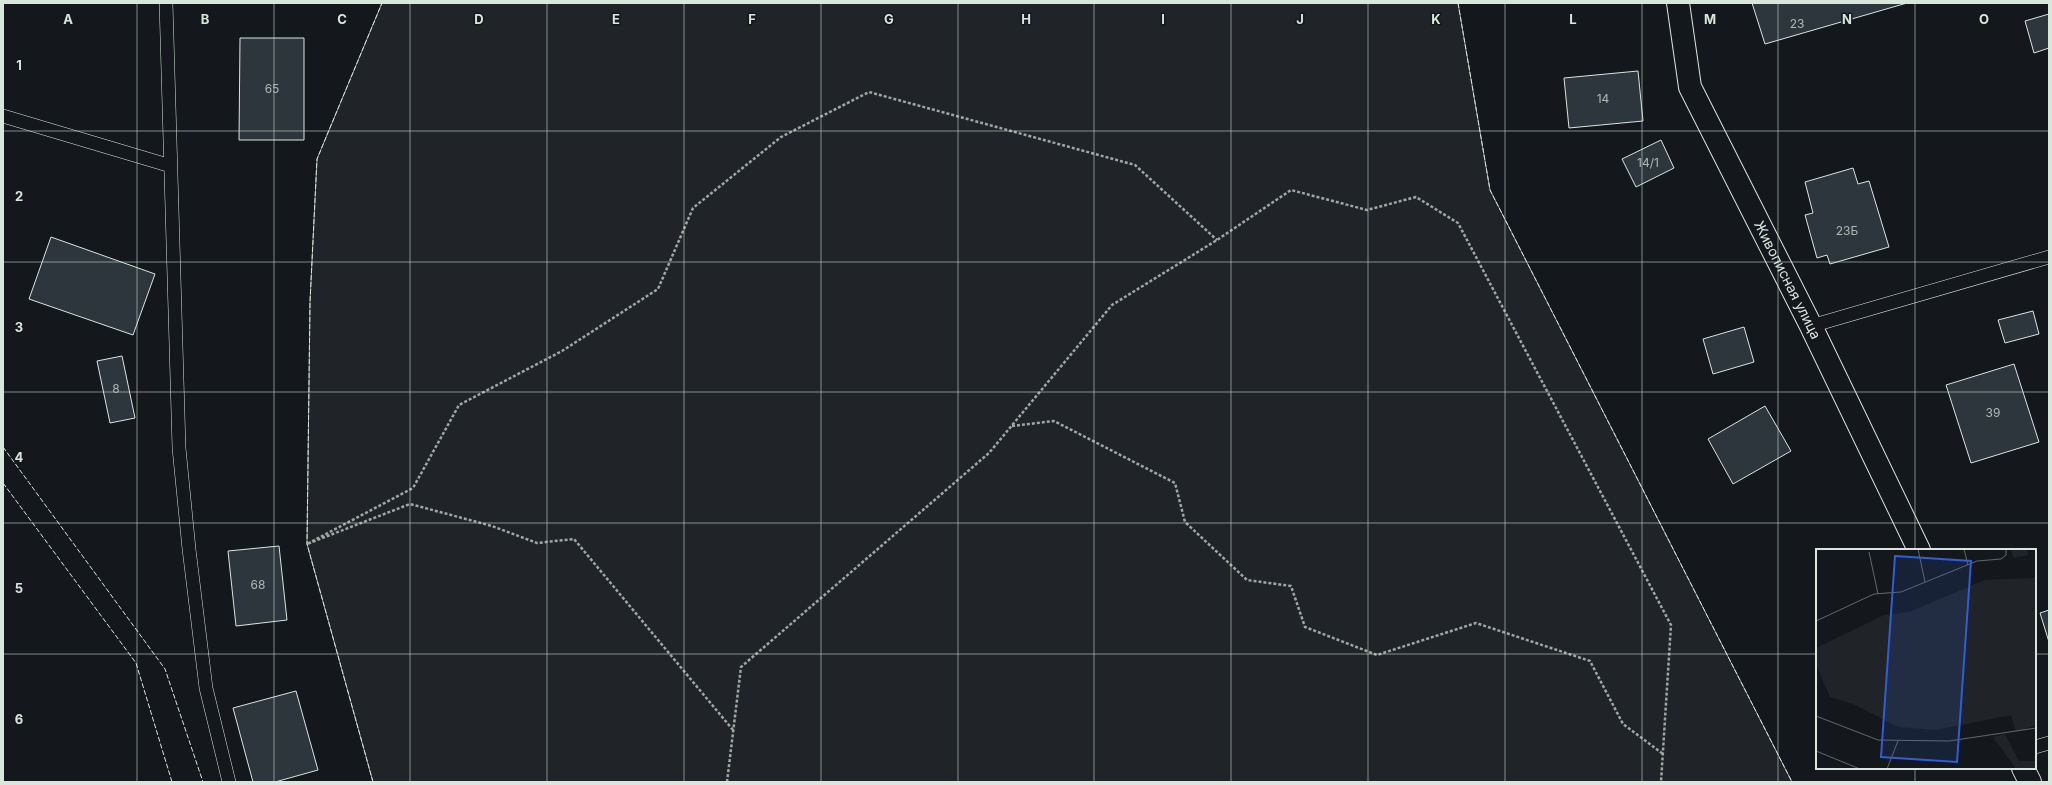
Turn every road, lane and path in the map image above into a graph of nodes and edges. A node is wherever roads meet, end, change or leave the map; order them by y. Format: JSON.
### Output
{"nodes":[{"id":1,"x":166,"y":3,"type":"edge"},
{"id":2,"x":1678,"y":3,"type":"edge"},
{"id":3,"x":3,"y":116,"type":"edge"},
{"id":4,"x":171,"y":166,"type":"junction"},
{"id":5,"x":1217,"y":240,"type":"junction"},
{"id":6,"x":2049,"y":257,"type":"edge"},
{"id":7,"x":1811,"y":326,"type":"junction"},
{"id":8,"x":1011,"y":426,"type":"junction"},
{"id":9,"x":1919,"y":549,"type":"edge"},
{"id":10,"x":733,"y":730,"type":"junction"},
{"id":11,"x":2049,"y":742,"type":"edge"},
{"id":12,"x":2036,"y":747,"type":"edge"},
{"id":13,"x":1663,"y":754,"type":"junction"},
{"id":14,"x":2024,"y":769,"type":"edge"},
{"id":15,"x":229,"y":782,"type":"edge"},
{"id":16,"x":728,"y":782,"type":"edge"},
{"id":17,"x":1662,"y":782,"type":"edge"},
{"id":18,"x":2030,"y":782,"type":"edge"}],
"edges":[{"from":1,"to":4,"type":"lane"},
{"from":2,"to":7,"type":"street","name":"Живописная улица"},
{"from":3,"to":4,"type":"lane"},
{"from":4,"to":15,"type":"lane"},
{"from":5,"to":8,"type":"path"},
{"from":5,"to":10,"type":"path"},
{"from":5,"to":13,"type":"path"},
{"from":6,"to":7,"type":"lane"},
{"from":7,"to":9,"type":"street","name":"Живописная улица"},
{"from":8,"to":10,"type":"path"},
{"from":8,"to":13,"type":"path"},
{"from":10,"to":16,"type":"path"},
{"from":11,"to":12,"type":"lane"},
{"from":13,"to":17,"type":"path"},
{"from":14,"to":18,"type":"street"}]}
